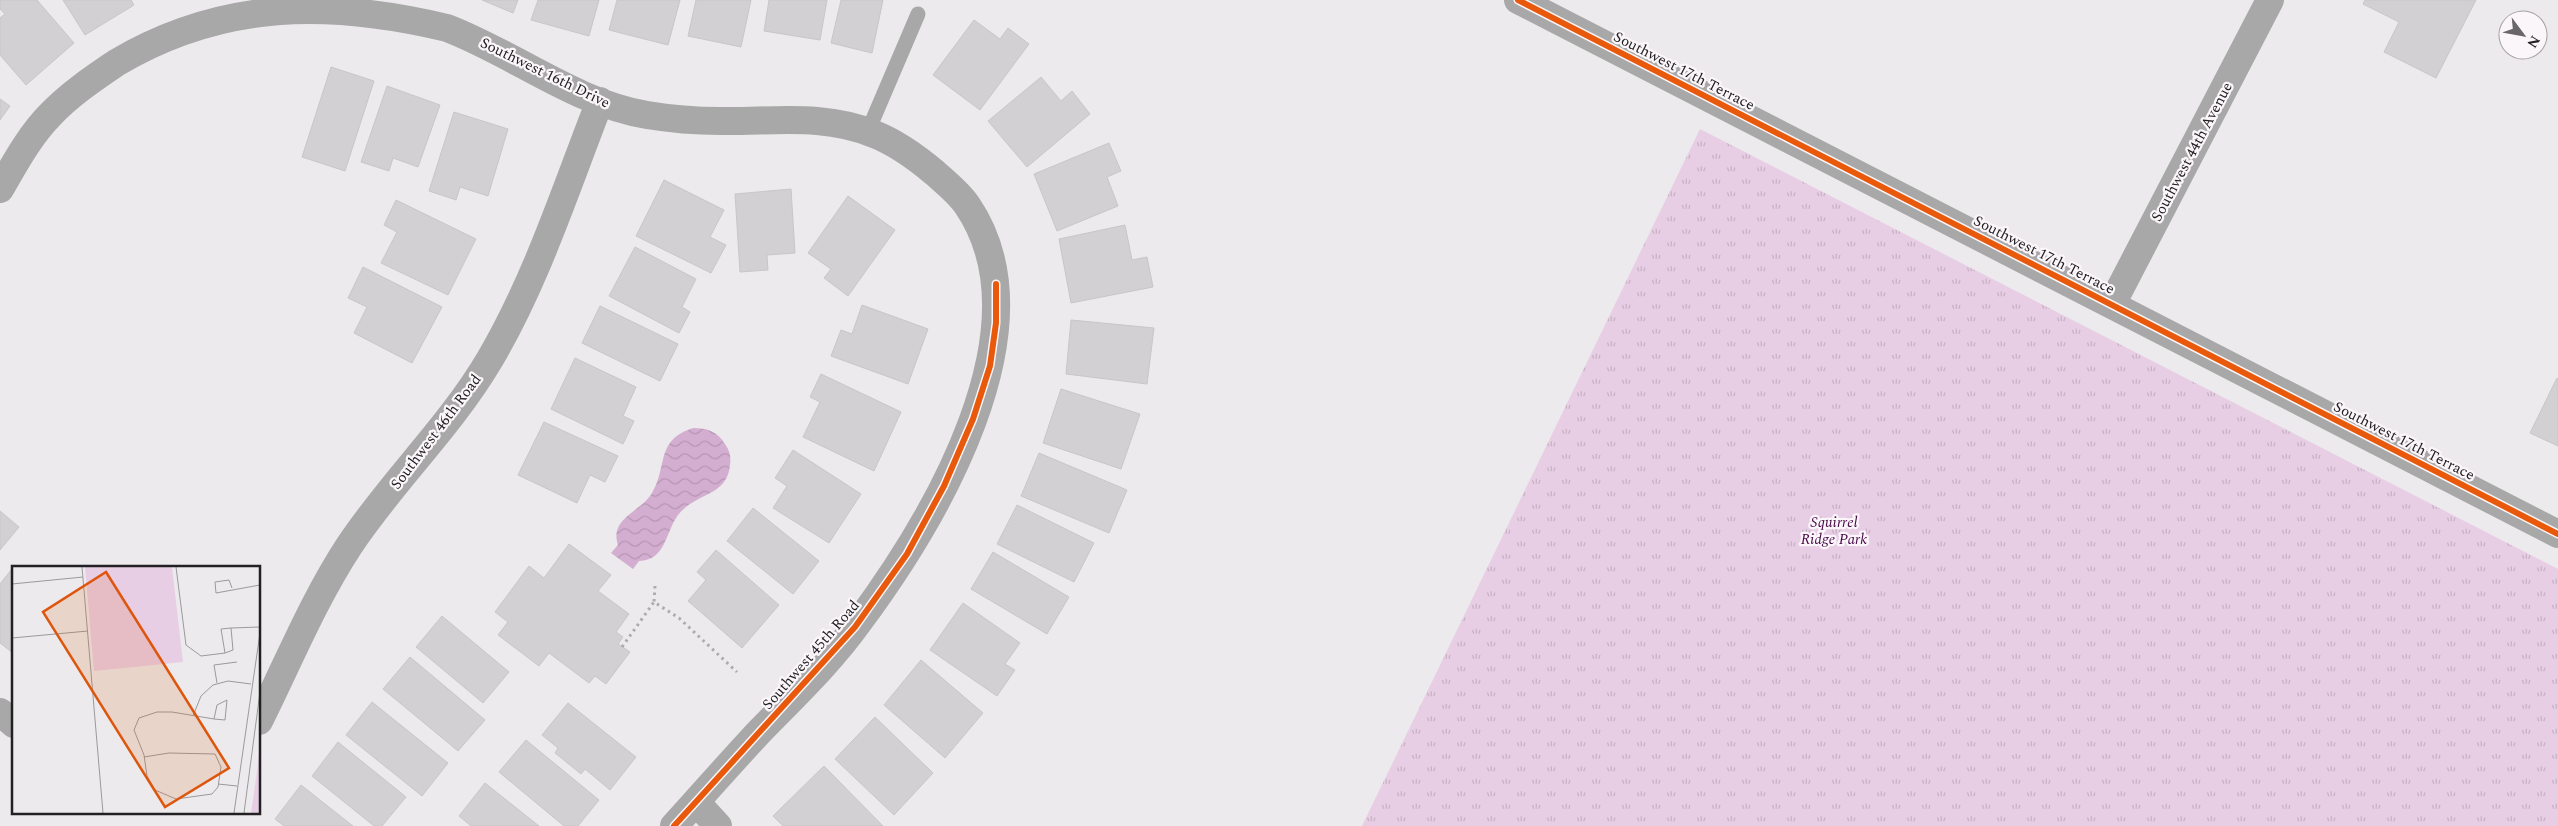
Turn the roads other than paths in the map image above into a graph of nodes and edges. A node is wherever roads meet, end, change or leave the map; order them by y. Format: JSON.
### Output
{"nodes":[{"id":1,"x":1518,"y":0,"type":"edge"},
{"id":2,"x":2270,"y":0,"type":"edge"},
{"id":3,"x":918,"y":14,"type":"dead end"},
{"id":4,"x":600,"y":101,"type":"junction"},
{"id":5,"x":868,"y":132,"type":"junction"},
{"id":6,"x":0,"y":189,"type":"edge"},
{"id":7,"x":996,"y":284,"type":"joint"},
{"id":8,"x":2112,"y":304,"type":"junction"},
{"id":9,"x":2558,"y":534,"type":"edge"},
{"id":10,"x":0,"y":712,"type":"edge"},
{"id":11,"x":260,"y":720,"type":"edge"},
{"id":12,"x":12,"y":722,"type":"edge"},
{"id":13,"x":696,"y":802,"type":"junction"},
{"id":14,"x":674,"y":826,"type":"edge"},
{"id":15,"x":718,"y":826,"type":"edge"}],
"edges":[{"from":1,"to":8,"type":"street","name":"Southwest 17th Terrace"},
{"from":2,"to":8,"type":"street","name":"Southwest 44th Avenue"},
{"from":3,"to":5,"type":"lane"},
{"from":4,"to":5,"type":"street","name":"Southwest 16th Drive"},
{"from":4,"to":6,"type":"street","name":"Southwest 16th Drive"},
{"from":4,"to":11,"type":"street","name":"Southwest 46th Road"},
{"from":5,"to":7,"type":"street","name":"Southwest 16th Drive"},
{"from":7,"to":13,"type":"street","name":"Southwest 45th Road"},
{"from":8,"to":9,"type":"street","name":"Southwest 17th Terrace"},
{"from":10,"to":12,"type":"street"},
{"from":13,"to":14,"type":"street","name":"Southwest 45th Road"},
{"from":13,"to":15,"type":"street"}]}
